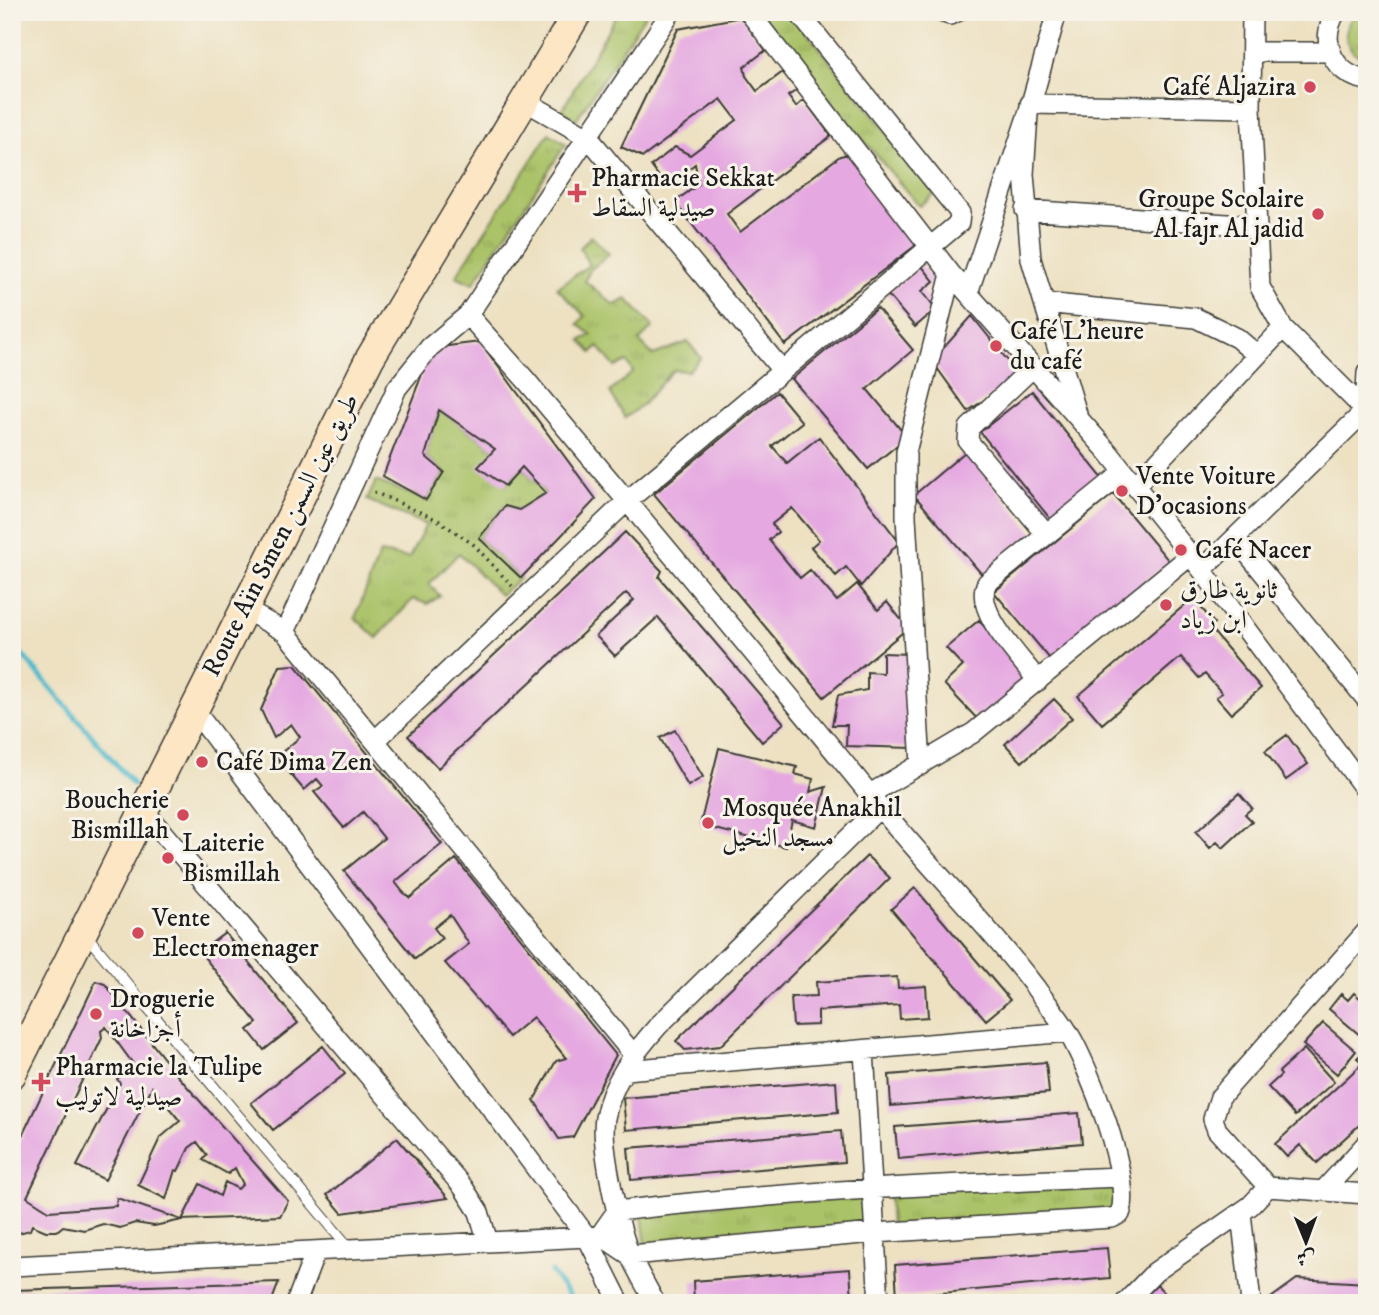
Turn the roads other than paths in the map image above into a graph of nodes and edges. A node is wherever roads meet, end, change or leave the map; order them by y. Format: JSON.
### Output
{"nodes":[{"id":1,"x":578,"y":12,"type":"edge"},
{"id":2,"x":671,"y":12,"type":"edge"},
{"id":3,"x":749,"y":12,"type":"edge"},
{"id":4,"x":798,"y":12,"type":"edge"},
{"id":5,"x":941,"y":12,"type":"edge"},
{"id":6,"x":957,"y":12,"type":"edge"},
{"id":7,"x":1058,"y":12,"type":"edge"},
{"id":8,"x":1252,"y":12,"type":"edge"},
{"id":9,"x":1336,"y":12,"type":"edge"},
{"id":10,"x":1252,"y":52,"type":"junction"},
{"id":11,"x":1330,"y":52,"type":"junction"},
{"id":12,"x":1367,"y":80,"type":"edge"},
{"id":13,"x":525,"y":101,"type":"junction"},
{"id":14,"x":1251,"y":108,"type":"junction"},
{"id":15,"x":1029,"y":109,"type":"junction"},
{"id":16,"x":588,"y":137,"type":"junction"},
{"id":17,"x":1025,"y":211,"type":"junction"},
{"id":18,"x":1256,"y":226,"type":"junction"},
{"id":19,"x":929,"y":246,"type":"junction"},
{"id":20,"x":951,"y":274,"type":"junction"},
{"id":21,"x":968,"y":293,"type":"junction"},
{"id":22,"x":1044,"y":303,"type":"junction"},
{"id":23,"x":468,"y":315,"type":"junction"},
{"id":24,"x":1283,"y":328,"type":"junction"},
{"id":25,"x":1257,"y":355,"type":"junction"},
{"id":26,"x":1033,"y":367,"type":"junction"},
{"id":27,"x":781,"y":369,"type":"junction"},
{"id":28,"x":1367,"y":373,"type":"edge"},
{"id":29,"x":1366,"y":412,"type":"edge"},
{"id":30,"x":1079,"y":421,"type":"junction"},
{"id":31,"x":1129,"y":479,"type":"junction"},
{"id":32,"x":627,"y":501,"type":"junction"},
{"id":33,"x":1046,"y":534,"type":"junction"},
{"id":34,"x":1235,"y":538,"type":"junction"},
{"id":35,"x":1196,"y":563,"type":"junction"},
{"id":36,"x":244,"y":609,"type":"junction"},
{"id":37,"x":285,"y":632,"type":"junction"},
{"id":38,"x":1038,"y":681,"type":"junction"},
{"id":39,"x":1367,"y":700,"type":"edge"},
{"id":40,"x":194,"y":711,"type":"junction"},
{"id":41,"x":376,"y":740,"type":"junction"},
{"id":42,"x":921,"y":765,"type":"junction"},
{"id":43,"x":1367,"y":792,"type":"edge"},
{"id":44,"x":875,"y":800,"type":"junction"},
{"id":45,"x":145,"y":812,"type":"junction"},
{"id":46,"x":1367,"y":931,"type":"edge"},
{"id":47,"x":84,"y":933,"type":"junction"},
{"id":48,"x":1068,"y":1032,"type":"junction"},
{"id":49,"x":864,"y":1051,"type":"junction"},
{"id":50,"x":629,"y":1062,"type":"junction"},
{"id":51,"x":12,"y":1074,"type":"edge"},
{"id":52,"x":1367,"y":1143,"type":"edge"},
{"id":53,"x":1120,"y":1177,"type":"junction"},
{"id":54,"x":870,"y":1187,"type":"junction"},
{"id":55,"x":1268,"y":1187,"type":"junction"},
{"id":56,"x":1324,"y":1190,"type":"junction"},
{"id":57,"x":1367,"y":1194,"type":"edge"},
{"id":58,"x":617,"y":1211,"type":"junction"},
{"id":59,"x":1241,"y":1213,"type":"junction"},
{"id":60,"x":874,"y":1233,"type":"junction"},
{"id":61,"x":594,"y":1236,"type":"junction"},
{"id":62,"x":488,"y":1242,"type":"junction"},
{"id":63,"x":352,"y":1250,"type":"junction"},
{"id":64,"x":315,"y":1253,"type":"junction"},
{"id":65,"x":630,"y":1255,"type":"junction"},
{"id":66,"x":12,"y":1266,"type":"edge"},
{"id":67,"x":296,"y":1303,"type":"edge"},
{"id":68,"x":620,"y":1303,"type":"edge"},
{"id":69,"x":655,"y":1303,"type":"edge"},
{"id":70,"x":879,"y":1303,"type":"edge"},
{"id":71,"x":1125,"y":1303,"type":"edge"},
{"id":72,"x":1251,"y":1303,"type":"edge"}],
"edges":[{"from":1,"to":13,"type":"street","name":"Route Aïn Smen طريق عين السمن"},
{"from":2,"to":16,"type":"street"},
{"from":3,"to":19,"type":"street"},
{"from":4,"to":19,"type":"street"},
{"from":5,"to":6,"type":"street"},
{"from":7,"to":15,"type":"street"},
{"from":8,"to":10,"type":"street"},
{"from":9,"to":11,"type":"street"},
{"from":10,"to":11,"type":"street"},
{"from":10,"to":14,"type":"street"},
{"from":11,"to":12,"type":"street"},
{"from":13,"to":16,"type":"street"},
{"from":13,"to":36,"type":"street","name":"Route Aïn Smen طريق عين السمن"},
{"from":14,"to":15,"type":"street"},
{"from":14,"to":18,"type":"street"},
{"from":15,"to":17,"type":"street"},
{"from":15,"to":21,"type":"street"},
{"from":16,"to":23,"type":"street"},
{"from":16,"to":27,"type":"street"},
{"from":17,"to":18,"type":"street"},
{"from":17,"to":22,"type":"street"},
{"from":18,"to":24,"type":"street"},
{"from":19,"to":20,"type":"street"},
{"from":19,"to":27,"type":"street"},
{"from":20,"to":21,"type":"street"},
{"from":20,"to":42,"type":"street"},
{"from":21,"to":26,"type":"street"},
{"from":22,"to":25,"type":"street"},
{"from":22,"to":30,"type":"street"},
{"from":23,"to":32,"type":"street"},
{"from":23,"to":37,"type":"street"},
{"from":24,"to":25,"type":"street"},
{"from":24,"to":29,"type":"street"},
{"from":25,"to":31,"type":"street"},
{"from":26,"to":30,"type":"street"},
{"from":26,"to":33,"type":"street"},
{"from":27,"to":32,"type":"street"},
{"from":28,"to":29,"type":"street"},
{"from":29,"to":34,"type":"street"},
{"from":30,"to":31,"type":"street"},
{"from":31,"to":33,"type":"street"},
{"from":31,"to":35,"type":"street"},
{"from":32,"to":41,"type":"street"},
{"from":32,"to":44,"type":"street"},
{"from":33,"to":38,"type":"street"},
{"from":34,"to":35,"type":"street"},
{"from":34,"to":39,"type":"street"},
{"from":35,"to":38,"type":"street"},
{"from":35,"to":43,"type":"street"},
{"from":36,"to":37,"type":"street"},
{"from":36,"to":40,"type":"street","name":"Route Aïn Smen طريق عين السمن"},
{"from":37,"to":41,"type":"street"},
{"from":38,"to":42,"type":"street"},
{"from":40,"to":45,"type":"street","name":"Route Aïn Smen طريق عين السمن"},
{"from":40,"to":61,"type":"street"},
{"from":41,"to":50,"type":"street"},
{"from":42,"to":44,"type":"street"},
{"from":44,"to":48,"type":"street"},
{"from":44,"to":50,"type":"street"},
{"from":45,"to":47,"type":"street","name":"Route Aïn Smen طريق عين السمن"},
{"from":45,"to":62,"type":"street"},
{"from":46,"to":55,"type":"street"},
{"from":47,"to":51,"type":"street","name":"Route Aïn Smen طريق عين السمن"},
{"from":47,"to":63,"type":"lane"},
{"from":48,"to":49,"type":"street"},
{"from":48,"to":53,"type":"street"},
{"from":49,"to":50,"type":"street"},
{"from":49,"to":54,"type":"street"},
{"from":50,"to":58,"type":"street"},
{"from":52,"to":56,"type":"street"},
{"from":53,"to":54,"type":"street"},
{"from":53,"to":60,"type":"street"},
{"from":54,"to":58,"type":"street"},
{"from":54,"to":60,"type":"street"},
{"from":55,"to":56,"type":"street"},
{"from":55,"to":59,"type":"street"},
{"from":56,"to":57,"type":"street"},
{"from":58,"to":61,"type":"street"},
{"from":58,"to":65,"type":"street"},
{"from":59,"to":71,"type":"street"},
{"from":59,"to":72,"type":"street"},
{"from":60,"to":65,"type":"street"},
{"from":60,"to":70,"type":"street"},
{"from":61,"to":62,"type":"street"},
{"from":61,"to":65,"type":"street"},
{"from":61,"to":68,"type":"street"},
{"from":62,"to":63,"type":"street"},
{"from":63,"to":64,"type":"street"},
{"from":64,"to":66,"type":"street"},
{"from":64,"to":67,"type":"street"},
{"from":65,"to":69,"type":"street"}]}
